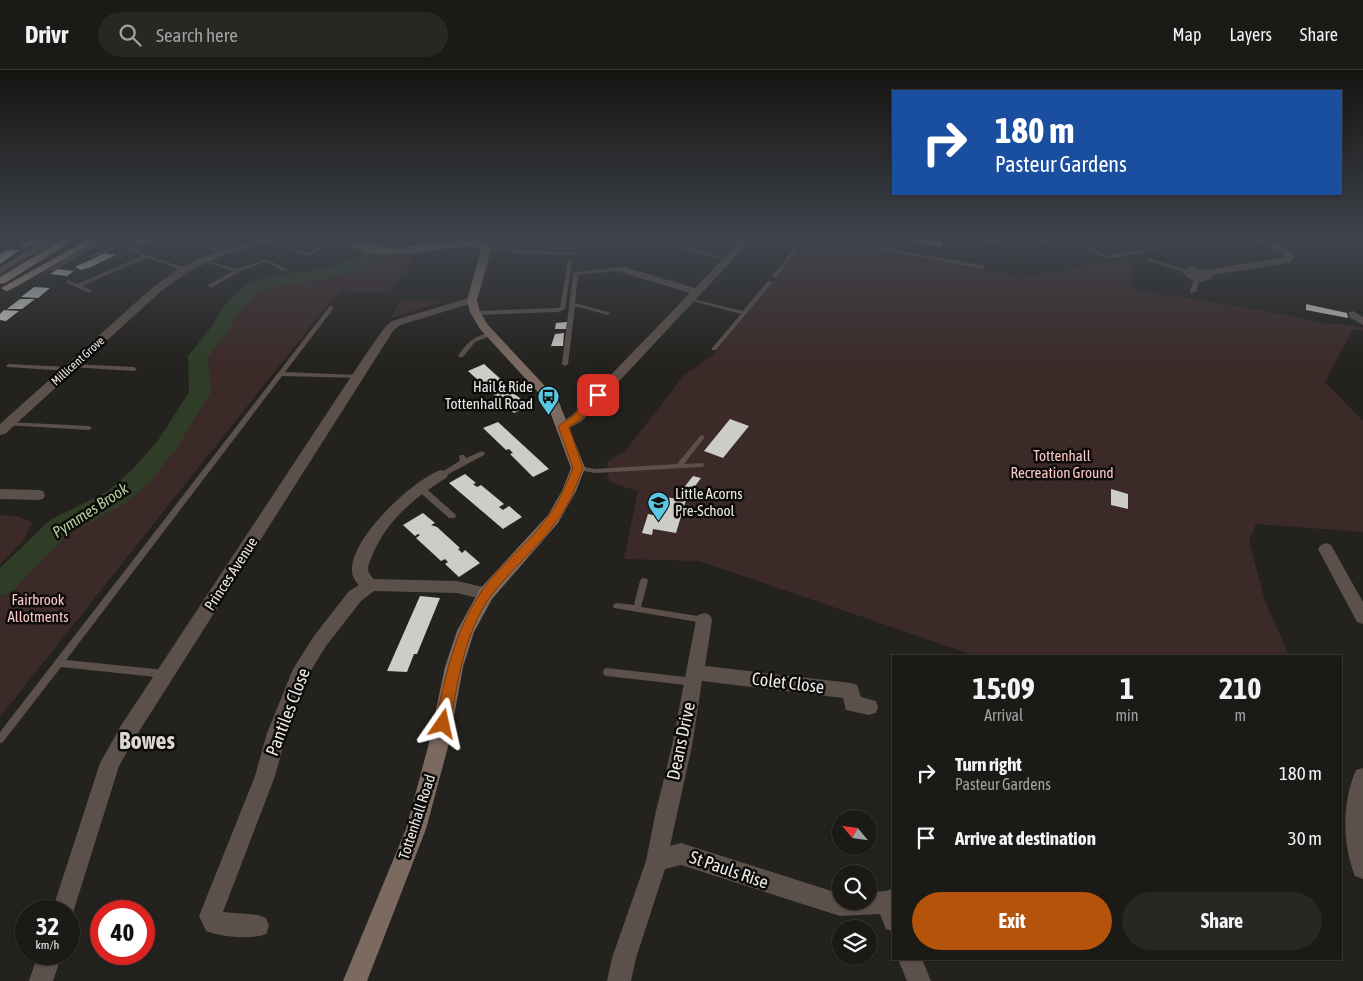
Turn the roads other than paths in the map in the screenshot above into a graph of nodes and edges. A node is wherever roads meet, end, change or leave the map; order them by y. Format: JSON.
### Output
{"nodes":[{"id":1,"x":13,"y":282,"type":"edge"},
{"id":2,"x":14,"y":282,"type":"edge"},
{"id":3,"x":68,"y":282,"type":"dead end"},
{"id":4,"x":87,"y":282,"type":"edge"},
{"id":5,"x":168,"y":282,"type":"edge"},
{"id":6,"x":219,"y":282,"type":"edge"},
{"id":7,"x":478,"y":282,"type":"edge"},
{"id":8,"x":567,"y":282,"type":"edge"},
{"id":9,"x":575,"y":282,"type":"edge"},
{"id":10,"x":655,"y":282,"type":"edge"},
{"id":11,"x":708,"y":282,"type":"edge"},
{"id":12,"x":770,"y":282,"type":"dead end"},
{"id":13,"x":1198,"y":282,"type":"edge"},
{"id":14,"x":77,"y":286,"type":"junction"},
{"id":15,"x":211,"y":286,"type":"dead end"},
{"id":16,"x":2,"y":288,"type":"edge"},
{"id":17,"x":89,"y":291,"type":"dead end"},
{"id":18,"x":1193,"y":292,"type":"dead end"},
{"id":19,"x":694,"y":296,"type":"junction"},
{"id":20,"x":573,"y":304,"type":"junction"},
{"id":21,"x":474,"y":306,"type":"junction"},
{"id":22,"x":331,"y":308,"type":"dead end"},
{"id":23,"x":608,"y":313,"type":"dead end"},
{"id":24,"x":745,"y":313,"type":"junction"},
{"id":25,"x":1353,"y":314,"type":"dead end"},
{"id":26,"x":1363,"y":322,"type":"edge"},
{"id":27,"x":491,"y":334,"type":"junction"},
{"id":28,"x":714,"y":349,"type":"dead end"},
{"id":29,"x":462,"y":356,"type":"dead end"},
{"id":30,"x":565,"y":364,"type":"dead end"},
{"id":31,"x":9,"y":366,"type":"dead end"},
{"id":32,"x":70,"y":368,"type":"junction"},
{"id":33,"x":134,"y":369,"type":"dead end"},
{"id":34,"x":281,"y":374,"type":"junction"},
{"id":35,"x":357,"y":378,"type":"junction"},
{"id":36,"x":563,"y":426,"type":"junction"},
{"id":37,"x":4,"y":428,"type":"edge"},
{"id":38,"x":89,"y":428,"type":"dead end"},
{"id":39,"x":702,"y":437,"type":"dead end"},
{"id":40,"x":482,"y":453,"type":"dead end"},
{"id":41,"x":701,"y":465,"type":"dead end"},
{"id":42,"x":678,"y":467,"type":"junction"},
{"id":43,"x":578,"y":468,"type":"junction"},
{"id":44,"x":430,"y":480,"type":"junction"},
{"id":45,"x":0,"y":494,"type":"edge"},
{"id":46,"x":38,"y":495,"type":"dead end"},
{"id":47,"x":452,"y":516,"type":"dead end"},
{"id":48,"x":1326,"y":549,"type":"dead end"},
{"id":49,"x":366,"y":581,"type":"junction"},
{"id":50,"x":644,"y":581,"type":"dead end"},
{"id":51,"x":486,"y":594,"type":"junction"},
{"id":52,"x":617,"y":606,"type":"dead end"},
{"id":53,"x":637,"y":608,"type":"junction"},
{"id":54,"x":1363,"y":617,"type":"edge"},
{"id":55,"x":704,"y":620,"type":"joint"},
{"id":56,"x":58,"y":663,"type":"junction"},
{"id":57,"x":607,"y":672,"type":"dead end"},
{"id":58,"x":166,"y":674,"type":"junction"},
{"id":59,"x":695,"y":677,"type":"junction"},
{"id":60,"x":869,"y":707,"type":"dead end"},
{"id":61,"x":0,"y":739,"type":"edge"},
{"id":62,"x":1363,"y":777,"type":"edge"},
{"id":63,"x":657,"y":861,"type":"junction"},
{"id":64,"x":1363,"y":868,"type":"edge"},
{"id":65,"x":66,"y":900,"type":"edge"},
{"id":66,"x":891,"y":907,"type":"edge"},
{"id":67,"x":258,"y":926,"type":"dead end"},
{"id":68,"x":910,"y":960,"type":"edge"},
{"id":69,"x":46,"y":965,"type":"edge"},
{"id":70,"x":41,"y":981,"type":"edge"},
{"id":71,"x":355,"y":981,"type":"edge"},
{"id":72,"x":619,"y":981,"type":"edge"},
{"id":73,"x":919,"y":981,"type":"edge"}],
"edges":[{"from":1,"to":16,"type":"highway"},
{"from":2,"to":16,"type":"highway"},
{"from":3,"to":14,"type":"lane"},
{"from":4,"to":14,"type":"lane"},
{"from":5,"to":32,"type":"street","name":"Millicent Grove"},
{"from":6,"to":15,"type":"lane"},
{"from":7,"to":21,"type":"street"},
{"from":8,"to":21,"type":"lane"},
{"from":9,"to":20,"type":"lane"},
{"from":10,"to":19,"type":"street"},
{"from":11,"to":19,"type":"street"},
{"from":12,"to":24,"type":"lane"},
{"from":13,"to":18,"type":"lane"},
{"from":14,"to":17,"type":"lane"},
{"from":19,"to":24,"type":"lane"},
{"from":19,"to":36,"type":"street"},
{"from":20,"to":23,"type":"lane"},
{"from":20,"to":30,"type":"lane"},
{"from":21,"to":27,"type":"street"},
{"from":21,"to":35,"type":"street","name":"Princes Avenue"},
{"from":22,"to":34,"type":"lane"},
{"from":24,"to":28,"type":"lane"},
{"from":25,"to":26,"type":"street"},
{"from":27,"to":29,"type":"lane"},
{"from":27,"to":36,"type":"street"},
{"from":31,"to":32,"type":"lane"},
{"from":32,"to":33,"type":"lane"},
{"from":32,"to":37,"type":"street","name":"Millicent Grove"},
{"from":34,"to":35,"type":"lane"},
{"from":34,"to":56,"type":"lane"},
{"from":35,"to":58,"type":"street","name":"Princes Avenue"},
{"from":36,"to":43,"type":"street"},
{"from":37,"to":38,"type":"lane"},
{"from":39,"to":42,"type":"lane"},
{"from":40,"to":44,"type":"lane"},
{"from":41,"to":42,"type":"lane"},
{"from":42,"to":43,"type":"lane"},
{"from":43,"to":51,"type":"street","name":"Tottenhall Road"},
{"from":44,"to":47,"type":"lane"},
{"from":44,"to":49,"type":"street"},
{"from":45,"to":46,"type":"street"},
{"from":48,"to":54,"type":"street"},
{"from":49,"to":51,"type":"street"},
{"from":49,"to":67,"type":"street","name":"Pantiles Close"},
{"from":50,"to":53,"type":"lane"},
{"from":51,"to":71,"type":"street","name":"Tottenhall Road"},
{"from":52,"to":53,"type":"lane"},
{"from":53,"to":55,"type":"lane"},
{"from":55,"to":59,"type":"street","name":"Deans Drive"},
{"from":56,"to":58,"type":"lane"},
{"from":56,"to":61,"type":"lane"},
{"from":57,"to":59,"type":"lane"},
{"from":58,"to":65,"type":"street","name":"Princes Avenue"},
{"from":59,"to":60,"type":"street","name":"Colet Close"},
{"from":59,"to":63,"type":"street","name":"Deans Drive"},
{"from":62,"to":64,"type":"street"},
{"from":63,"to":66,"type":"street","name":"St Pauls Rise"},
{"from":63,"to":72,"type":"street"},
{"from":68,"to":73,"type":"street"},
{"from":69,"to":70,"type":"street"}]}
